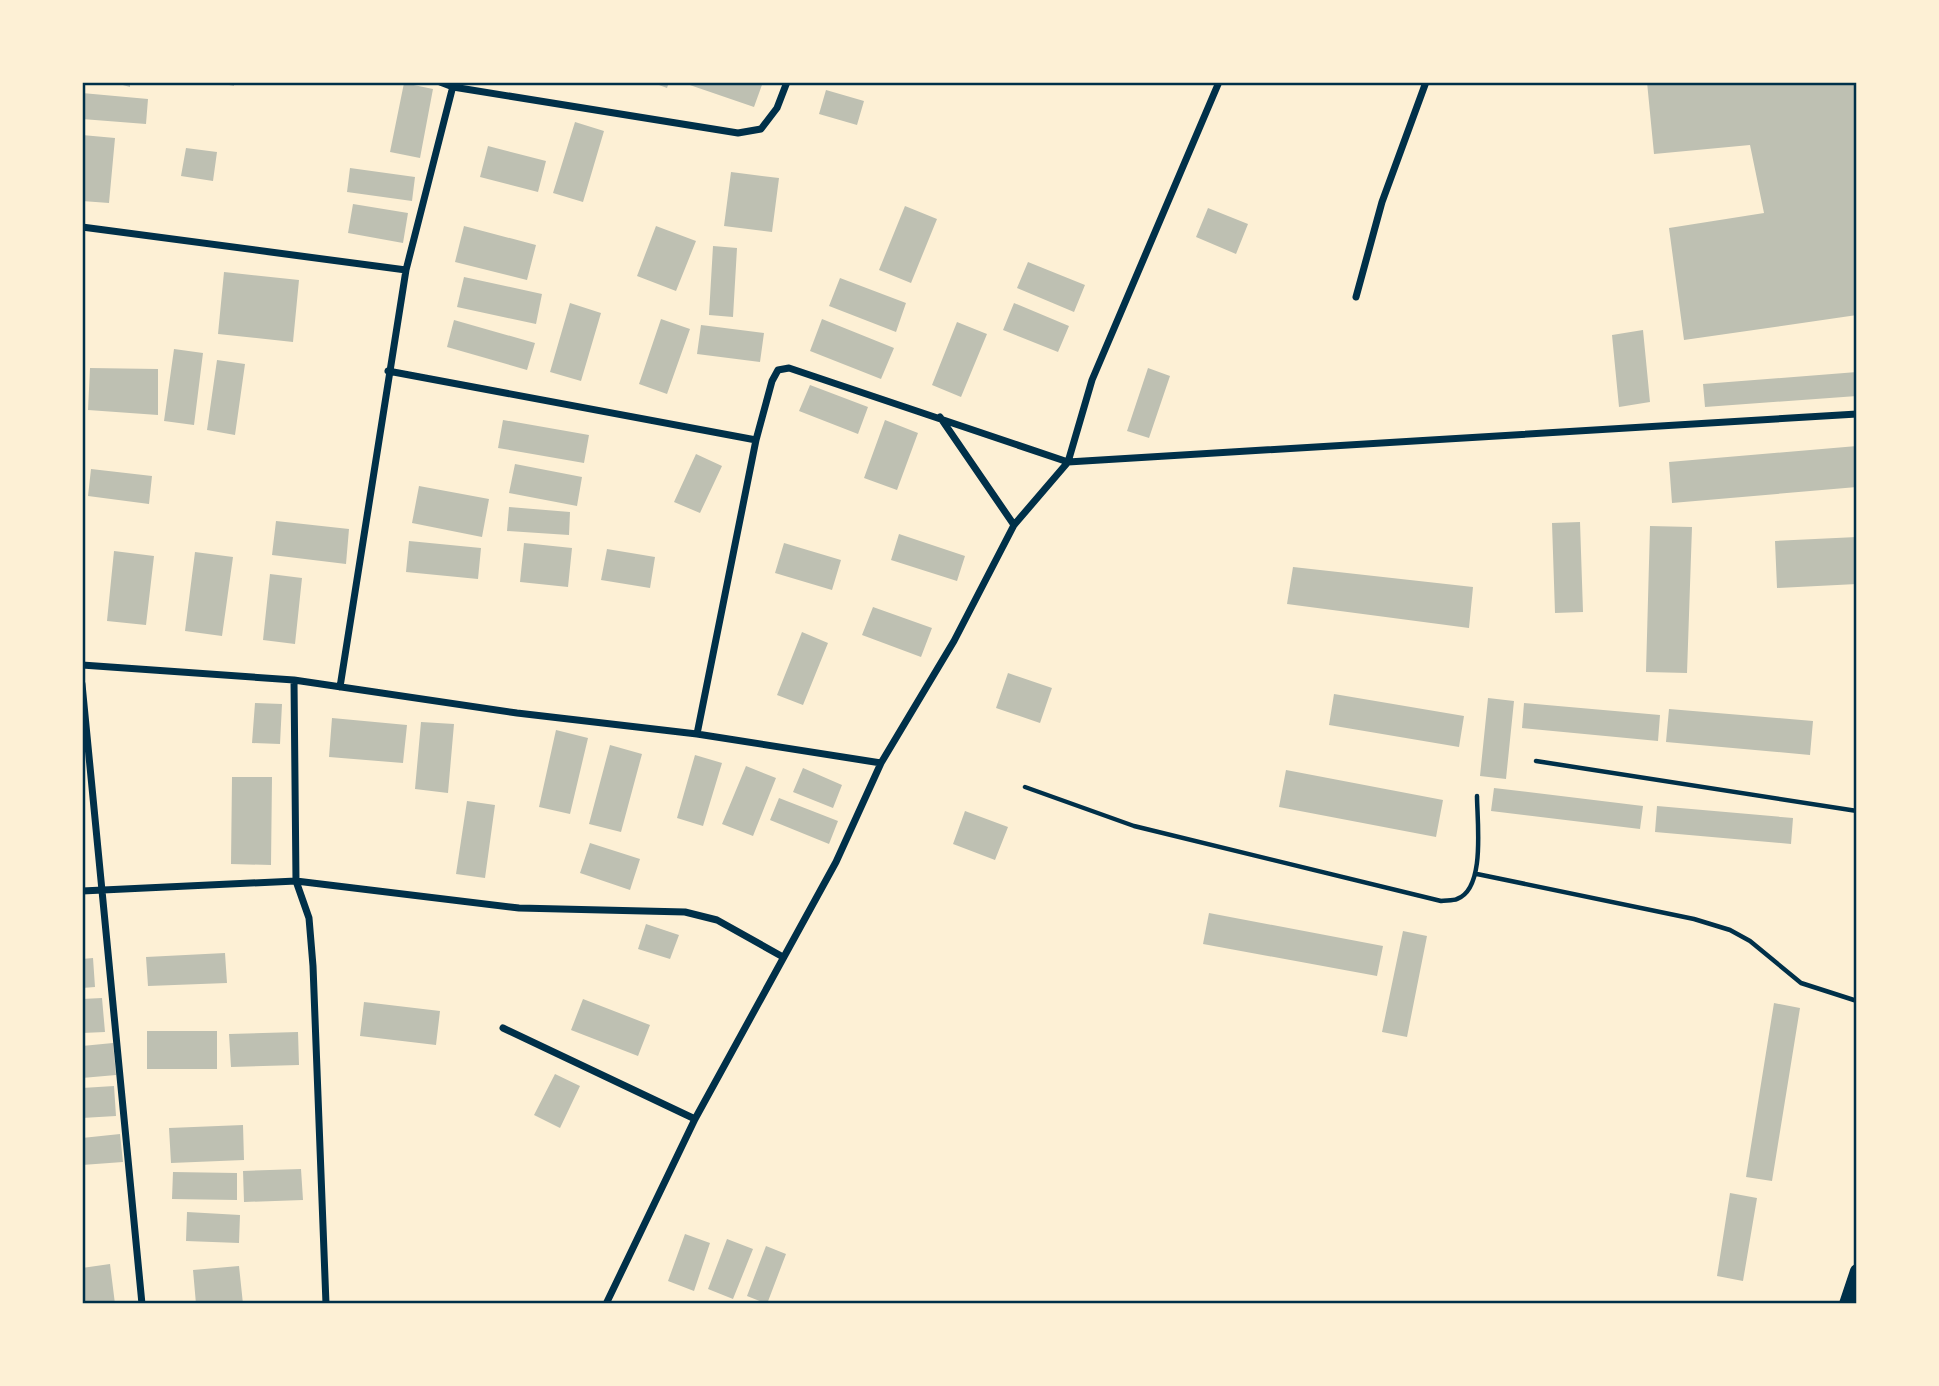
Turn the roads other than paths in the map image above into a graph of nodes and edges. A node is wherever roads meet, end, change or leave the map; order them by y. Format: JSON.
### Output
{"nodes":[{"id":1,"x":440,"y":82,"type":"edge"},
{"id":2,"x":787,"y":82,"type":"edge"},
{"id":3,"x":1219,"y":82,"type":"edge"},
{"id":4,"x":1426,"y":82,"type":"edge"},
{"id":5,"x":454,"y":85,"type":"edge"},
{"id":6,"x":82,"y":227,"type":"edge"},
{"id":7,"x":406,"y":270,"type":"junction"},
{"id":8,"x":1356,"y":297,"type":"dead end"},
{"id":9,"x":388,"y":371,"type":"junction"},
{"id":10,"x":1857,"y":414,"type":"edge"},
{"id":11,"x":939,"y":416,"type":"junction"},
{"id":12,"x":756,"y":440,"type":"junction"},
{"id":13,"x":1068,"y":461,"type":"junction"},
{"id":14,"x":1014,"y":525,"type":"junction"},
{"id":15,"x":82,"y":665,"type":"edge"},
{"id":16,"x":294,"y":680,"type":"junction"},
{"id":17,"x":82,"y":684,"type":"edge"},
{"id":18,"x":340,"y":687,"type":"junction"},
{"id":19,"x":697,"y":734,"type":"junction"},
{"id":20,"x":1536,"y":761,"type":"dead end"},
{"id":21,"x":881,"y":762,"type":"junction"},
{"id":22,"x":1025,"y":787,"type":"dead end"},
{"id":23,"x":1477,"y":796,"type":"dead end"},
{"id":24,"x":1857,"y":811,"type":"edge"},
{"id":25,"x":1477,"y":874,"type":"junction"},
{"id":26,"x":296,"y":881,"type":"junction"},
{"id":27,"x":101,"y":889,"type":"junction"},
{"id":28,"x":82,"y":891,"type":"edge"},
{"id":29,"x":783,"y":957,"type":"junction"},
{"id":30,"x":1857,"y":1001,"type":"edge"},
{"id":31,"x":503,"y":1028,"type":"dead end"},
{"id":32,"x":695,"y":1119,"type":"junction"},
{"id":33,"x":1857,"y":1271,"type":"edge"},
{"id":34,"x":142,"y":1304,"type":"edge"},
{"id":35,"x":326,"y":1304,"type":"edge"},
{"id":36,"x":606,"y":1304,"type":"edge"},
{"id":37,"x":1846,"y":1304,"type":"edge"}],
"edges":[{"from":1,"to":5,"type":"street"},
{"from":2,"to":5,"type":"street"},
{"from":3,"to":13,"type":"street"},
{"from":4,"to":8,"type":"street"},
{"from":5,"to":7,"type":"street"},
{"from":6,"to":7,"type":"street"},
{"from":7,"to":9,"type":"street"},
{"from":9,"to":12,"type":"street"},
{"from":9,"to":18,"type":"street"},
{"from":10,"to":13,"type":"street"},
{"from":11,"to":12,"type":"street"},
{"from":11,"to":13,"type":"street"},
{"from":11,"to":14,"type":"street"},
{"from":12,"to":19,"type":"street"},
{"from":13,"to":14,"type":"street"},
{"from":14,"to":21,"type":"street"},
{"from":15,"to":16,"type":"street"},
{"from":16,"to":18,"type":"street"},
{"from":16,"to":26,"type":"street"},
{"from":17,"to":27,"type":"street"},
{"from":18,"to":19,"type":"street"},
{"from":19,"to":21,"type":"street"},
{"from":20,"to":24,"type":"lane"},
{"from":21,"to":29,"type":"street"},
{"from":22,"to":25,"type":"lane"},
{"from":23,"to":25,"type":"lane"},
{"from":25,"to":30,"type":"lane"},
{"from":26,"to":27,"type":"street"},
{"from":26,"to":29,"type":"street"},
{"from":26,"to":35,"type":"street"},
{"from":27,"to":28,"type":"street"},
{"from":27,"to":34,"type":"street"},
{"from":29,"to":32,"type":"street"},
{"from":31,"to":32,"type":"street"},
{"from":32,"to":36,"type":"street"},
{"from":33,"to":37,"type":"highway"}]}
